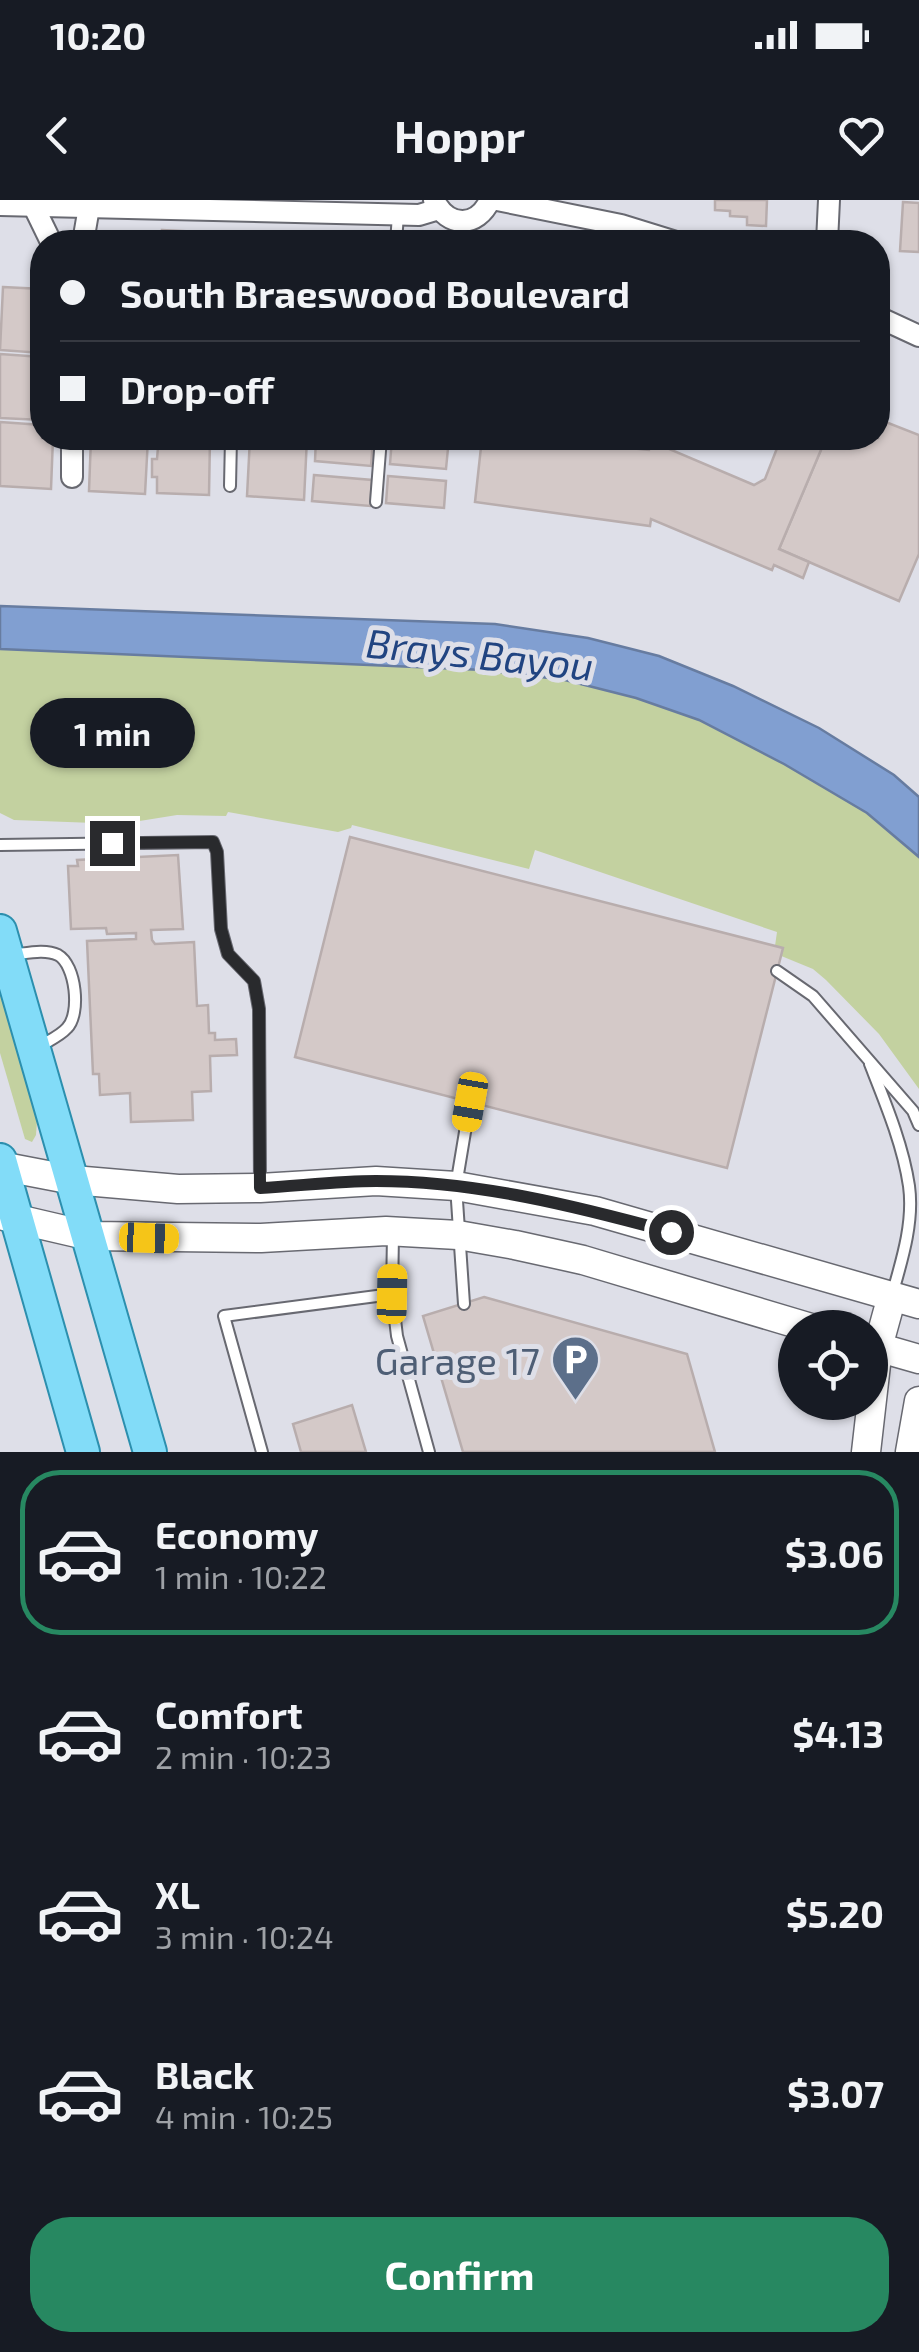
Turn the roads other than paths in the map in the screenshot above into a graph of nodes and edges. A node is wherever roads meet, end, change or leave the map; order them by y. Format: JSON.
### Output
{"nodes":[{"id":1,"x":493,"y":200,"type":"edge"},
{"id":2,"x":829,"y":200,"type":"edge"},
{"id":3,"x":436,"y":204,"type":"edge"},
{"id":4,"x":0,"y":205,"type":"edge"},
{"id":5,"x":33,"y":206,"type":"junction"},
{"id":6,"x":89,"y":207,"type":"junction"},
{"id":7,"x":398,"y":215,"type":"junction"},
{"id":8,"x":46,"y":230,"type":"edge"},
{"id":9,"x":85,"y":230,"type":"edge"},
{"id":10,"x":397,"y":230,"type":"edge"},
{"id":11,"x":637,"y":230,"type":"edge"},
{"id":12,"x":828,"y":230,"type":"edge"},
{"id":13,"x":890,"y":323,"type":"edge"},
{"id":14,"x":919,"y":336,"type":"edge"},
{"id":15,"x":72,"y":450,"type":"edge"},
{"id":16,"x":232,"y":450,"type":"edge"},
{"id":17,"x":380,"y":450,"type":"edge"},
{"id":18,"x":72,"y":477,"type":"dead end"},
{"id":19,"x":230,"y":486,"type":"dead end"},
{"id":20,"x":376,"y":502,"type":"dead end"},
{"id":21,"x":0,"y":845,"type":"edge"},
{"id":22,"x":3,"y":943,"type":"edge"},
{"id":23,"x":777,"y":971,"type":"dead end"},
{"id":24,"x":34,"y":1050,"type":"junction"},
{"id":25,"x":870,"y":1064,"type":"junction"},
{"id":26,"x":470,"y":1102,"type":"dead end"},
{"id":27,"x":919,"y":1125,"type":"edge"},
{"id":28,"x":1,"y":1164,"type":"edge"},
{"id":29,"x":73,"y":1180,"type":"junction"},
{"id":30,"x":456,"y":1186,"type":"junction"},
{"id":31,"x":260,"y":1188,"type":"junction"},
{"id":32,"x":9,"y":1217,"type":"edge"},
{"id":33,"x":393,"y":1231,"type":"junction"},
{"id":34,"x":458,"y":1235,"type":"junction"},
{"id":35,"x":90,"y":1236,"type":"junction"},
{"id":36,"x":392,"y":1294,"type":"junction"},
{"id":37,"x":905,"y":1300,"type":"edge"},
{"id":38,"x":464,"y":1304,"type":"dead end"},
{"id":39,"x":778,"y":1318,"type":"edge"},
{"id":40,"x":888,"y":1325,"type":"edge"},
{"id":41,"x":888,"y":1350,"type":"edge"},
{"id":42,"x":919,"y":1359,"type":"edge"},
{"id":43,"x":919,"y":1400,"type":"edge"},
{"id":44,"x":868,"y":1420,"type":"edge"},
{"id":45,"x":83,"y":1452,"type":"edge"},
{"id":46,"x":150,"y":1452,"type":"edge"},
{"id":47,"x":262,"y":1452,"type":"edge"},
{"id":48,"x":430,"y":1452,"type":"edge"},
{"id":49,"x":866,"y":1452,"type":"edge"},
{"id":50,"x":910,"y":1452,"type":"edge"}],
"edges":[{"from":1,"to":3,"type":"street"},
{"from":1,"to":11,"type":"street"},
{"from":2,"to":12,"type":"street"},
{"from":3,"to":7,"type":"street"},
{"from":4,"to":5,"type":"street"},
{"from":5,"to":6,"type":"street"},
{"from":5,"to":8,"type":"street"},
{"from":6,"to":7,"type":"street"},
{"from":6,"to":9,"type":"street"},
{"from":7,"to":10,"type":"lane"},
{"from":13,"to":14,"type":"street"},
{"from":15,"to":18,"type":"street"},
{"from":16,"to":19,"type":"lane"},
{"from":17,"to":20,"type":"lane"},
{"from":21,"to":31,"type":"lane"},
{"from":22,"to":24,"type":"main road"},
{"from":22,"to":24,"type":"lane"},
{"from":23,"to":25,"type":"lane"},
{"from":24,"to":29,"type":"main road"},
{"from":25,"to":27,"type":"lane"},
{"from":25,"to":37,"type":"lane"},
{"from":26,"to":30,"type":"lane"},
{"from":28,"to":29,"type":"main road"},
{"from":28,"to":32,"type":"main road"},
{"from":29,"to":31,"type":"main road"},
{"from":29,"to":35,"type":"main road"},
{"from":30,"to":31,"type":"main road"},
{"from":30,"to":34,"type":"lane"},
{"from":30,"to":37,"type":"main road"},
{"from":32,"to":35,"type":"main road"},
{"from":32,"to":45,"type":"main road"},
{"from":33,"to":34,"type":"main road"},
{"from":33,"to":35,"type":"main road"},
{"from":33,"to":36,"type":"lane"},
{"from":34,"to":38,"type":"lane"},
{"from":34,"to":39,"type":"main road"},
{"from":35,"to":46,"type":"main road"},
{"from":36,"to":47,"type":"lane"},
{"from":36,"to":48,"type":"lane"},
{"from":37,"to":40,"type":"main road"},
{"from":41,"to":42,"type":"main road"},
{"from":43,"to":50,"type":"main road"},
{"from":44,"to":49,"type":"main road"}]}
